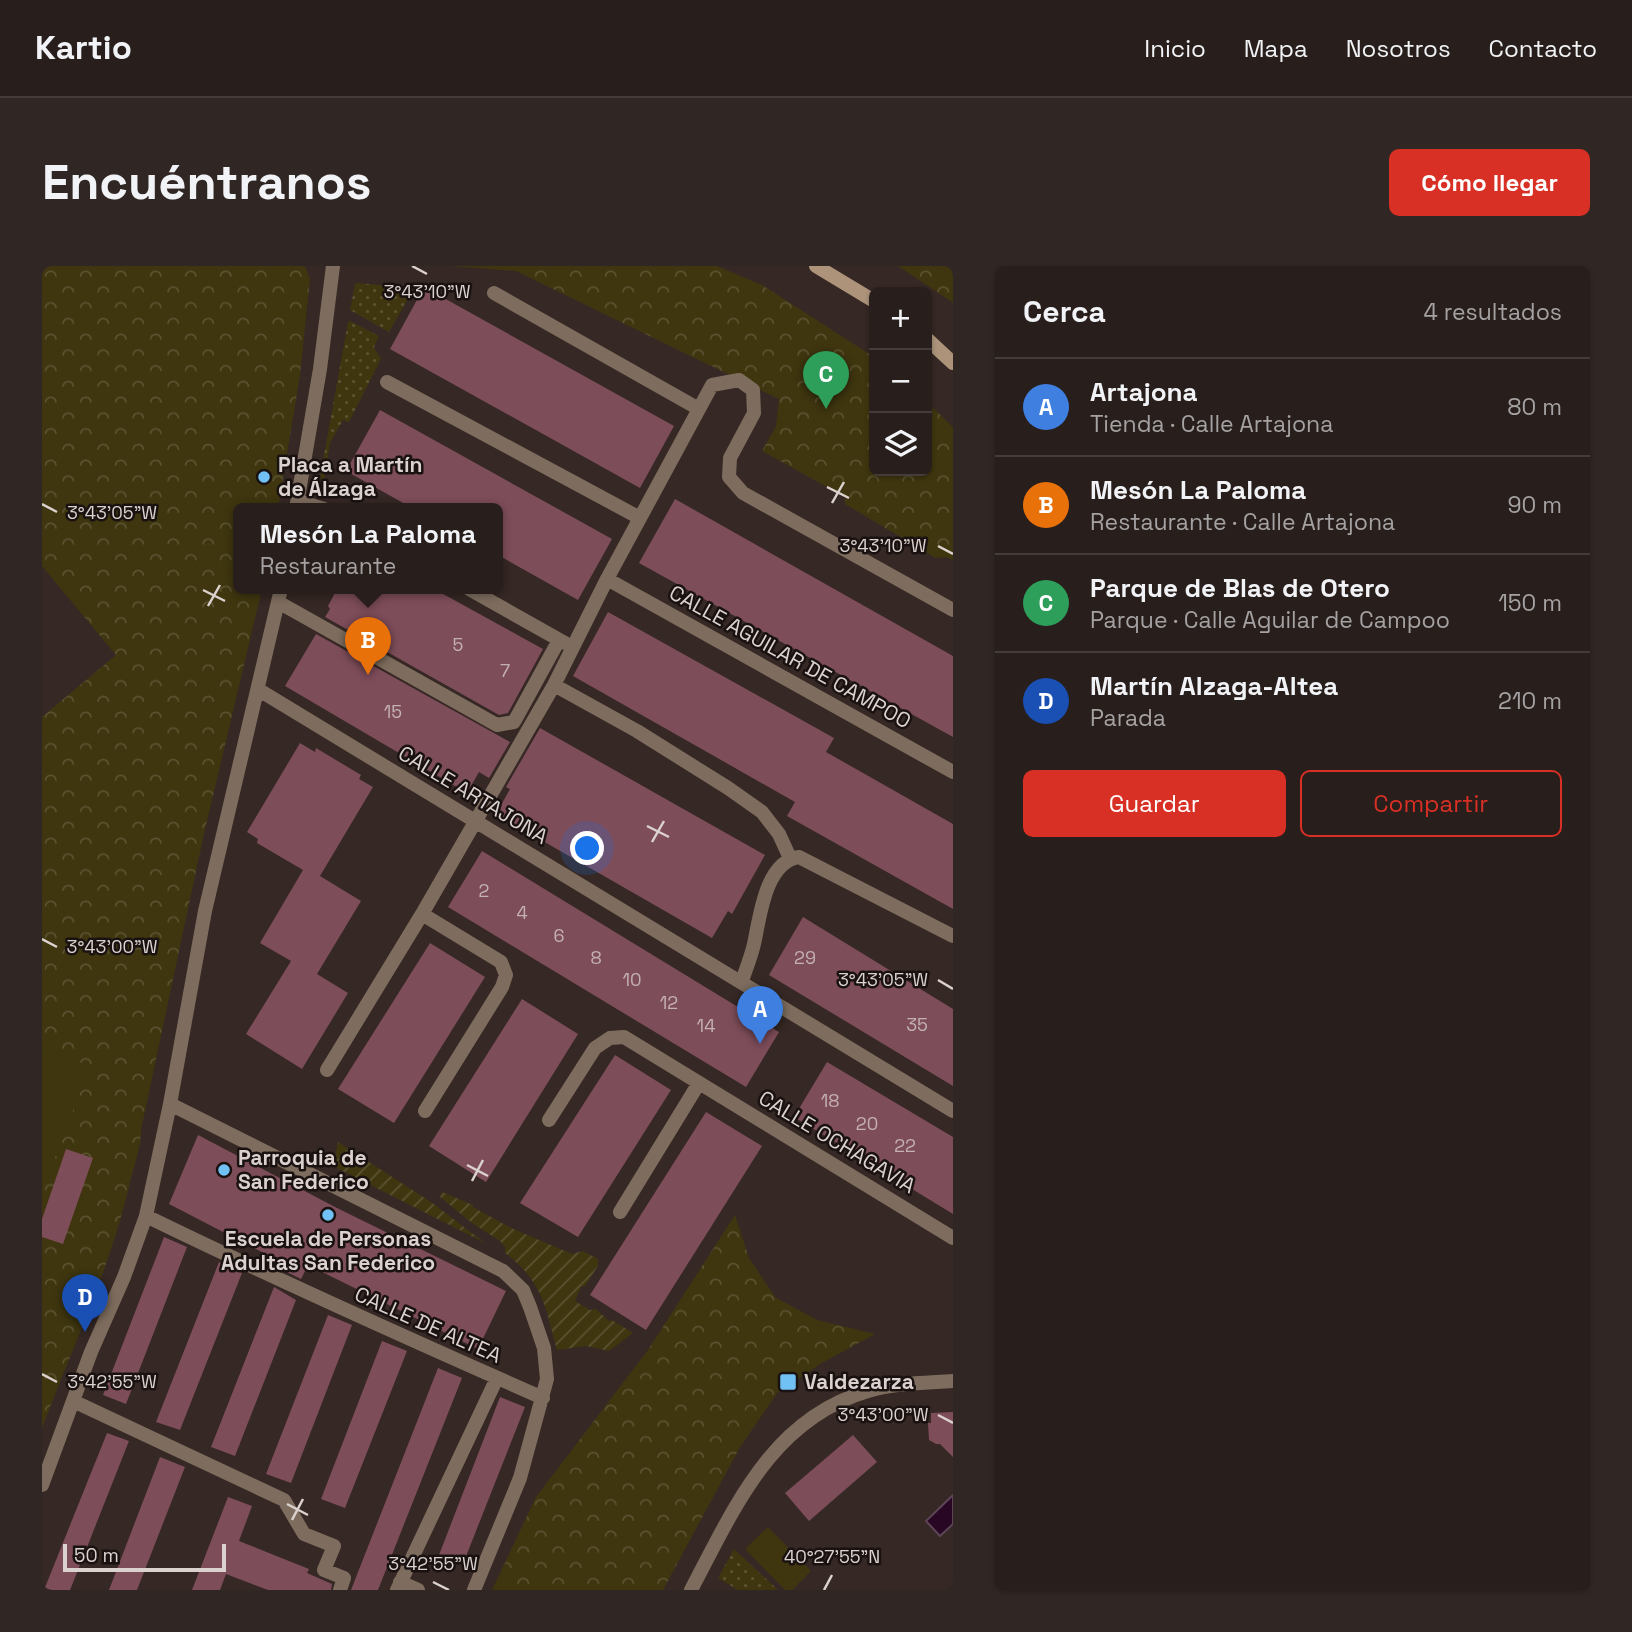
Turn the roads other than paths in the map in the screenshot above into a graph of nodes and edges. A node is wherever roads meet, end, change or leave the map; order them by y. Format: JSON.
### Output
{"nodes":[{"id":1,"x":333,"y":266,"type":"edge"},
{"id":2,"x":816,"y":266,"type":"edge"},
{"id":3,"x":494,"y":293,"type":"dead end"},
{"id":4,"x":869,"y":298,"type":"edge"},
{"id":5,"x":932,"y":343,"type":"edge"},
{"id":6,"x":953,"y":363,"type":"edge"},
{"id":7,"x":387,"y":382,"type":"dead end"},
{"id":8,"x":699,"y":409,"type":"junction"},
{"id":9,"x":297,"y":503,"type":"edge"},
{"id":10,"x":640,"y":518,"type":"junction"},
{"id":11,"x":607,"y":579,"type":"junction"},
{"id":12,"x":478,"y":594,"type":"edge"},
{"id":13,"x":280,"y":596,"type":"edge"},
{"id":14,"x":953,"y":610,"type":"edge"},
{"id":15,"x":566,"y":643,"type":"junction"},
{"id":16,"x":554,"y":685,"type":"junction"},
{"id":17,"x":259,"y":690,"type":"junction"},
{"id":18,"x":953,"y":772,"type":"edge"},
{"id":19,"x":475,"y":822,"type":"junction"},
{"id":20,"x":790,"y":858,"type":"junction"},
{"id":21,"x":422,"y":914,"type":"junction"},
{"id":22,"x":953,"y":936,"type":"edge"},
{"id":23,"x":742,"y":981,"type":"junction"},
{"id":24,"x":327,"y":1070,"type":"dead end"},
{"id":25,"x":699,"y":1083,"type":"junction"},
{"id":26,"x":170,"y":1104,"type":"junction"},
{"id":27,"x":425,"y":1111,"type":"dead end"},
{"id":28,"x":953,"y":1111,"type":"edge"},
{"id":29,"x":550,"y":1120,"type":"dead end"},
{"id":30,"x":620,"y":1212,"type":"dead end"},
{"id":31,"x":146,"y":1216,"type":"junction"},
{"id":32,"x":953,"y":1238,"type":"edge"},
{"id":33,"x":497,"y":1378,"type":"junction"},
{"id":34,"x":953,"y":1381,"type":"edge"},
{"id":35,"x":543,"y":1398,"type":"junction"},
{"id":36,"x":73,"y":1401,"type":"junction"},
{"id":37,"x":42,"y":1485,"type":"edge"},
{"id":38,"x":398,"y":1586,"type":"edge"},
{"id":39,"x":340,"y":1590,"type":"edge"},
{"id":40,"x":418,"y":1590,"type":"edge"},
{"id":41,"x":474,"y":1590,"type":"edge"},
{"id":42,"x":691,"y":1590,"type":"edge"}],
"edges":[{"from":1,"to":9,"type":"street"},
{"from":2,"to":4,"type":"street"},
{"from":3,"to":8,"type":"street"},
{"from":5,"to":6,"type":"street"},
{"from":7,"to":10,"type":"street"},
{"from":8,"to":10,"type":"street"},
{"from":8,"to":14,"type":"street"},
{"from":10,"to":11,"type":"street"},
{"from":11,"to":15,"type":"street"},
{"from":11,"to":18,"type":"street","name":"CALLE AGUILAR DE CAMPOO"},
{"from":12,"to":15,"type":"street"},
{"from":13,"to":15,"type":"street"},
{"from":13,"to":17,"type":"street"},
{"from":15,"to":16,"type":"street"},
{"from":16,"to":19,"type":"street"},
{"from":16,"to":20,"type":"street"},
{"from":17,"to":19,"type":"street","name":"CALLE ARTAJONA"},
{"from":17,"to":26,"type":"street"},
{"from":19,"to":21,"type":"street"},
{"from":19,"to":23,"type":"street","name":"CALLE ARTAJONA"},
{"from":20,"to":22,"type":"street"},
{"from":20,"to":23,"type":"street"},
{"from":21,"to":24,"type":"street"},
{"from":21,"to":27,"type":"street"},
{"from":23,"to":28,"type":"street","name":"CALLE ARTAJONA"},
{"from":25,"to":29,"type":"street","name":"CALLE OCHAGAVIA"},
{"from":25,"to":30,"type":"street"},
{"from":25,"to":32,"type":"street","name":"CALLE OCHAGAVIA"},
{"from":26,"to":31,"type":"street"},
{"from":26,"to":35,"type":"street"},
{"from":31,"to":33,"type":"street","name":"CALLE DE ALTEA"},
{"from":31,"to":36,"type":"street"},
{"from":33,"to":35,"type":"street","name":"CALLE DE ALTEA"},
{"from":33,"to":38,"type":"street"},
{"from":34,"to":42,"type":"street"},
{"from":35,"to":41,"type":"street"},
{"from":36,"to":37,"type":"street"},
{"from":36,"to":39,"type":"street"},
{"from":38,"to":40,"type":"street"}]}
